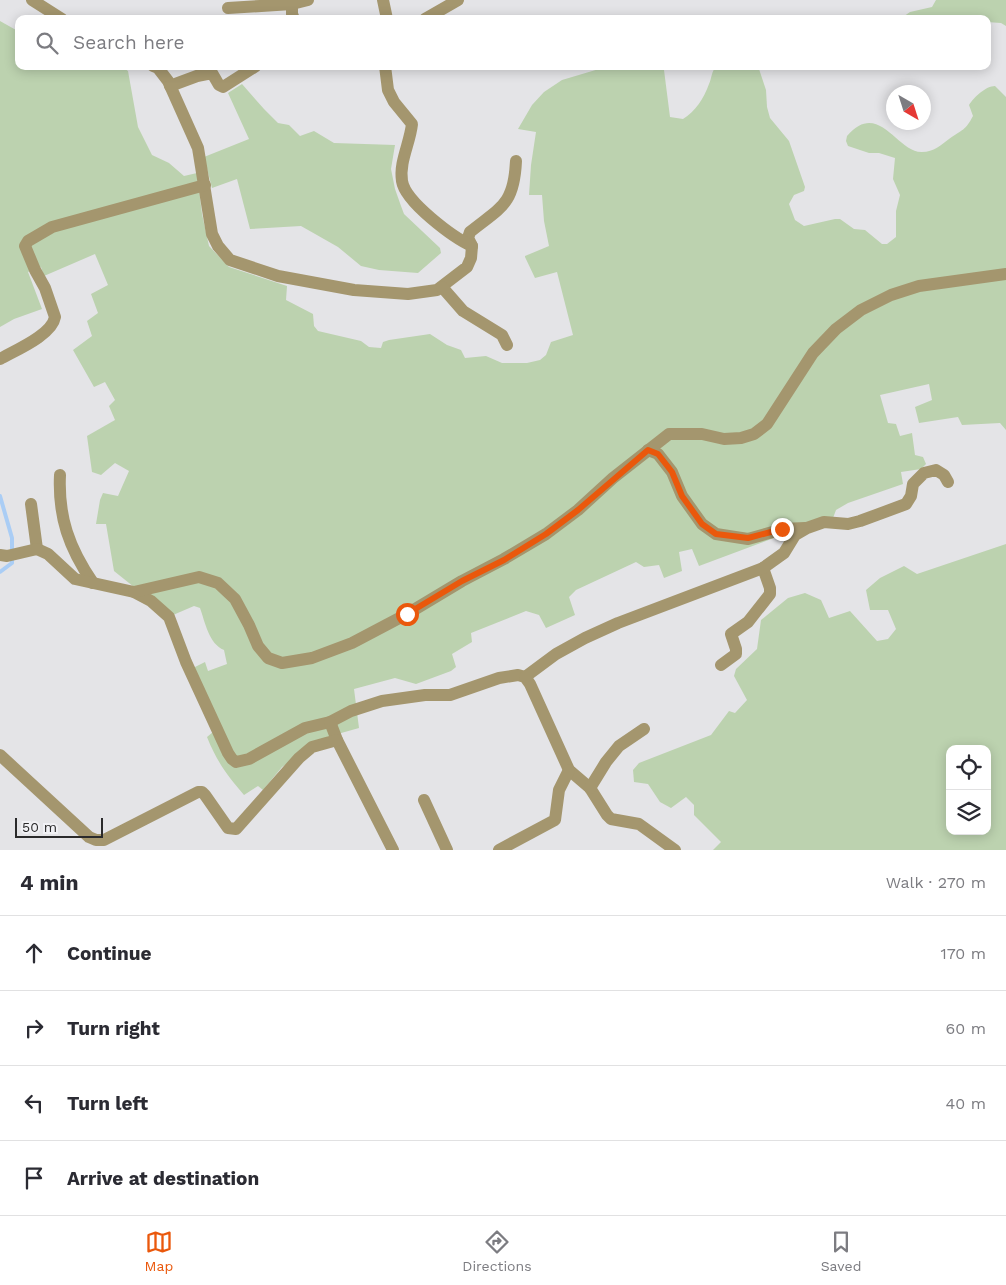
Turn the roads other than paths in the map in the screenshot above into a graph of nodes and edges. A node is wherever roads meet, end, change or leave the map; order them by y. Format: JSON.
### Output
{"nodes":[{"id":1,"x":32,"y":0,"type":"edge"},
{"id":2,"x":308,"y":0,"type":"edge"},
{"id":3,"x":384,"y":0,"type":"edge"},
{"id":4,"x":458,"y":0,"type":"edge"},
{"id":5,"x":292,"y":4,"type":"junction"},
{"id":6,"x":228,"y":8,"type":"dead end"},
{"id":7,"x":56,"y":15,"type":"edge"},
{"id":8,"x":292,"y":15,"type":"edge"},
{"id":9,"x":386,"y":15,"type":"edge"},
{"id":10,"x":432,"y":15,"type":"edge"},
{"id":11,"x":159,"y":70,"type":"edge"},
{"id":12,"x":250,"y":70,"type":"edge"},
{"id":13,"x":386,"y":70,"type":"edge"},
{"id":14,"x":170,"y":86,"type":"junction"},
{"id":15,"x":516,"y":161,"type":"dead end"},
{"id":16,"x":205,"y":185,"type":"junction"},
{"id":17,"x":472,"y":246,"type":"junction"},
{"id":18,"x":1006,"y":274,"type":"edge"},
{"id":19,"x":442,"y":287,"type":"junction"},
{"id":20,"x":507,"y":345,"type":"dead end"},
{"id":21,"x":0,"y":359,"type":"edge"},
{"id":22,"x":648,"y":450,"type":"junction"},
{"id":23,"x":60,"y":474,"type":"dead end"},
{"id":24,"x":948,"y":482,"type":"dead end"},
{"id":25,"x":31,"y":504,"type":"dead end"},
{"id":26,"x":807,"y":528,"type":"junction"},
{"id":27,"x":37,"y":549,"type":"junction"},
{"id":28,"x":3,"y":555,"type":"edge"},
{"id":29,"x":763,"y":568,"type":"junction"},
{"id":30,"x":93,"y":583,"type":"junction"},
{"id":31,"x":134,"y":592,"type":"junction"},
{"id":32,"x":721,"y":664,"type":"dead end"},
{"id":33,"x":525,"y":677,"type":"junction"},
{"id":34,"x":330,"y":722,"type":"junction"},
{"id":35,"x":644,"y":729,"type":"dead end"},
{"id":36,"x":336,"y":740,"type":"junction"},
{"id":37,"x":0,"y":755,"type":"edge"},
{"id":38,"x":569,"y":770,"type":"junction"},
{"id":39,"x":590,"y":788,"type":"junction"},
{"id":40,"x":424,"y":800,"type":"dead end"},
{"id":41,"x":393,"y":850,"type":"edge"},
{"id":42,"x":447,"y":850,"type":"edge"},
{"id":43,"x":499,"y":850,"type":"edge"},
{"id":44,"x":676,"y":850,"type":"edge"}],
"edges":[{"from":1,"to":7,"type":"street"},
{"from":2,"to":5,"type":"street"},
{"from":3,"to":9,"type":"street"},
{"from":4,"to":10,"type":"street"},
{"from":5,"to":6,"type":"street"},
{"from":5,"to":8,"type":"street"},
{"from":11,"to":14,"type":"street"},
{"from":12,"to":14,"type":"street"},
{"from":13,"to":17,"type":"street"},
{"from":14,"to":16,"type":"street"},
{"from":15,"to":17,"type":"street"},
{"from":16,"to":19,"type":"street"},
{"from":16,"to":21,"type":"street"},
{"from":17,"to":19,"type":"street"},
{"from":18,"to":22,"type":"street"},
{"from":19,"to":20,"type":"street"},
{"from":22,"to":26,"type":"street"},
{"from":22,"to":31,"type":"street"},
{"from":23,"to":30,"type":"street"},
{"from":24,"to":26,"type":"street"},
{"from":25,"to":27,"type":"street"},
{"from":26,"to":29,"type":"street"},
{"from":27,"to":28,"type":"street"},
{"from":27,"to":30,"type":"street"},
{"from":29,"to":32,"type":"street"},
{"from":29,"to":33,"type":"street"},
{"from":30,"to":31,"type":"street"},
{"from":31,"to":34,"type":"street"},
{"from":33,"to":34,"type":"street"},
{"from":33,"to":38,"type":"street"},
{"from":34,"to":36,"type":"street"},
{"from":35,"to":39,"type":"street"},
{"from":36,"to":37,"type":"street"},
{"from":36,"to":41,"type":"street"},
{"from":38,"to":39,"type":"street"},
{"from":38,"to":43,"type":"street"},
{"from":39,"to":44,"type":"street"},
{"from":40,"to":42,"type":"street"}]}
